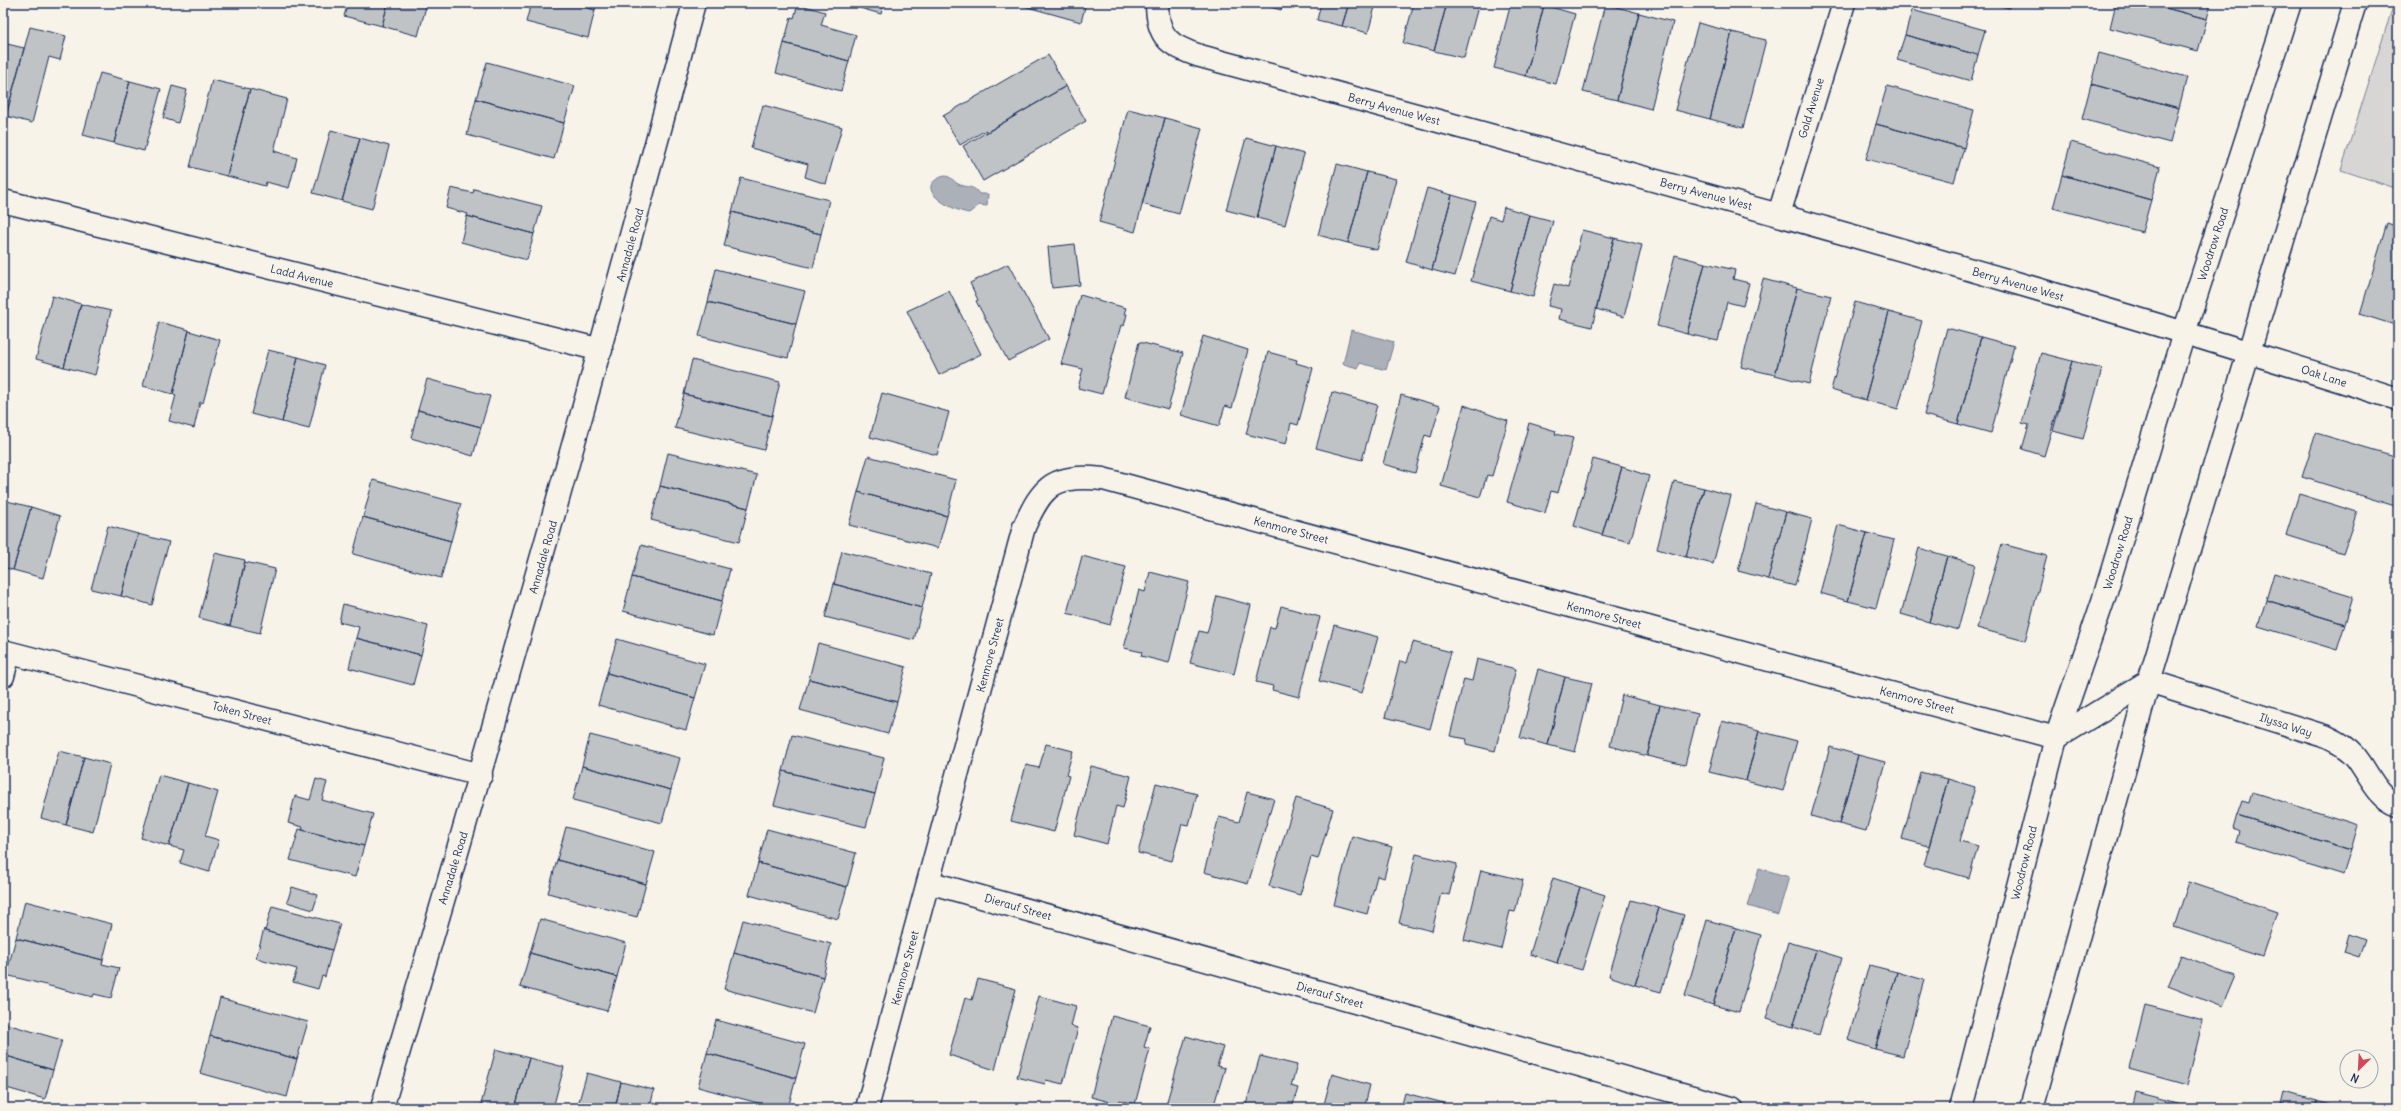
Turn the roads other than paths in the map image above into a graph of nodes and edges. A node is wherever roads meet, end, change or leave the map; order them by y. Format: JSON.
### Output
{"nodes":[{"id":1,"x":694,"y":3,"type":"edge"},
{"id":2,"x":1157,"y":3,"type":"edge"},
{"id":3,"x":1844,"y":3,"type":"edge"},
{"id":4,"x":2290,"y":3,"type":"edge"},
{"id":5,"x":2355,"y":3,"type":"edge"},
{"id":6,"x":3,"y":201,"type":"edge"},
{"id":7,"x":1779,"y":214,"type":"junction"},
{"id":8,"x":2184,"y":333,"type":"junction"},
{"id":9,"x":601,"y":350,"type":"junction"},
{"id":10,"x":2250,"y":352,"type":"junction"},
{"id":11,"x":2398,"y":399,"type":"edge"},
{"id":12,"x":6,"y":652,"type":"edge"},
{"id":13,"x":3,"y":676,"type":"edge"},
{"id":14,"x":2149,"y":681,"type":"junction"},
{"id":15,"x":2056,"y":738,"type":"junction"},
{"id":16,"x":481,"y":776,"type":"junction"},
{"id":17,"x":2398,"y":805,"type":"edge"},
{"id":18,"x":928,"y":882,"type":"junction"},
{"id":19,"x":382,"y":1108,"type":"edge"},
{"id":20,"x":867,"y":1108,"type":"edge"},
{"id":21,"x":1732,"y":1108,"type":"edge"},
{"id":22,"x":1961,"y":1108,"type":"edge"},
{"id":23,"x":2031,"y":1108,"type":"edge"}],
"edges":[{"from":1,"to":9,"type":"street","name":"Annadale Road"},
{"from":2,"to":7,"type":"street","name":"Berry Avenue West"},
{"from":3,"to":7,"type":"street","name":"Gold Avenue"},
{"from":4,"to":8,"type":"street","name":"Woodrow Road"},
{"from":5,"to":10,"type":"street"},
{"from":6,"to":9,"type":"street","name":"Ladd Avenue"},
{"from":7,"to":8,"type":"street","name":"Berry Avenue West"},
{"from":8,"to":10,"type":"street","name":"Berry Avenue West"},
{"from":8,"to":15,"type":"street","name":"Woodrow Road"},
{"from":9,"to":16,"type":"street","name":"Annadale Road"},
{"from":10,"to":11,"type":"street","name":"Oak Lane"},
{"from":10,"to":14,"type":"street"},
{"from":12,"to":13,"type":"street"},
{"from":12,"to":16,"type":"street","name":"Token Street"},
{"from":14,"to":15,"type":"street"},
{"from":14,"to":17,"type":"street","name":"Ilyssa Way"},
{"from":14,"to":23,"type":"street"},
{"from":15,"to":18,"type":"street","name":"Kenmore Street"},
{"from":15,"to":22,"type":"street","name":"Woodrow Road"},
{"from":16,"to":19,"type":"street","name":"Annadale Road"},
{"from":18,"to":20,"type":"street","name":"Kenmore Street"},
{"from":18,"to":21,"type":"street","name":"Dierauf Street"}]}
